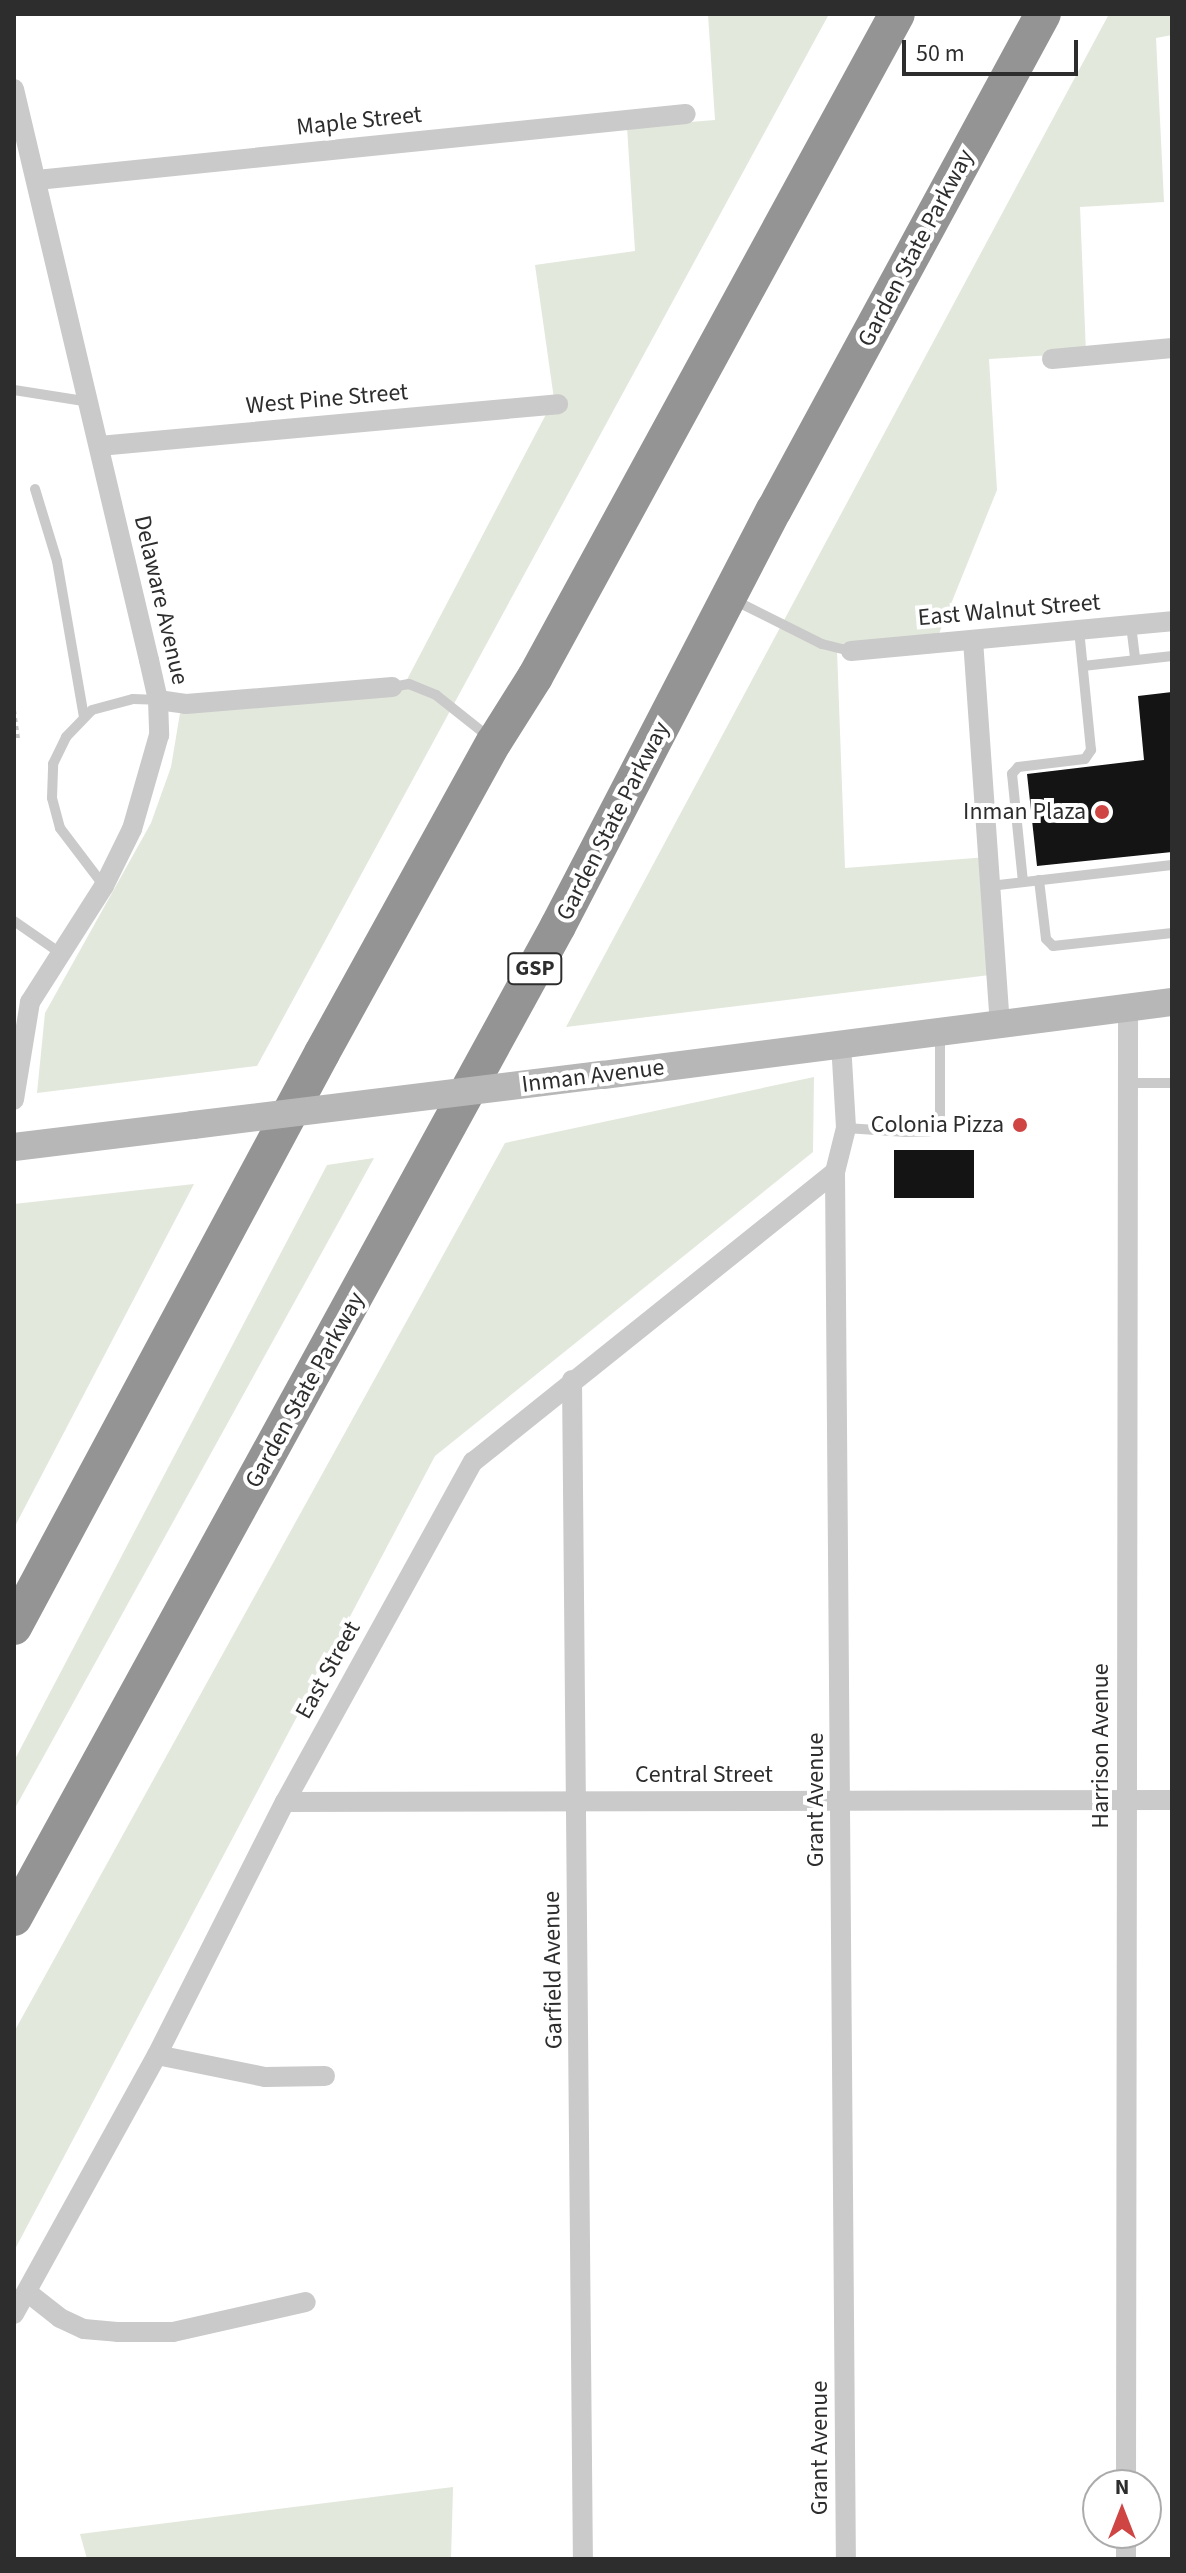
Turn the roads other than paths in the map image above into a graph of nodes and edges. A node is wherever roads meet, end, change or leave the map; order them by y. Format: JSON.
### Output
{"nodes":[{"id":1,"x":897,"y":14,"type":"edge"},
{"id":2,"x":1043,"y":14,"type":"edge"},
{"id":3,"x":14,"y":89,"type":"edge"},
{"id":4,"x":686,"y":114,"type":"dead end"},
{"id":5,"x":37,"y":180,"type":"junction"},
{"id":6,"x":1172,"y":348,"type":"edge"},
{"id":7,"x":1052,"y":359,"type":"dead end"},
{"id":8,"x":14,"y":390,"type":"edge"},
{"id":9,"x":90,"y":402,"type":"junction"},
{"id":10,"x":558,"y":404,"type":"dead end"},
{"id":11,"x":99,"y":446,"type":"junction"},
{"id":12,"x":35,"y":489,"type":"dead end"},
{"id":13,"x":729,"y":598,"type":"junction"},
{"id":14,"x":1172,"y":621,"type":"edge"},
{"id":15,"x":1131,"y":625,"type":"junction"},
{"id":16,"x":1079,"y":630,"type":"junction"},
{"id":17,"x":973,"y":640,"type":"junction"},
{"id":18,"x":851,"y":651,"type":"joint"},
{"id":19,"x":1172,"y":656,"type":"edge"},
{"id":20,"x":1135,"y":660,"type":"junction"},
{"id":21,"x":1083,"y":666,"type":"junction"},
{"id":22,"x":392,"y":687,"type":"joint"},
{"id":23,"x":158,"y":700,"type":"junction"},
{"id":24,"x":84,"y":717,"type":"junction"},
{"id":25,"x":494,"y":742,"type":"junction"},
{"id":26,"x":1172,"y":865,"type":"edge"},
{"id":27,"x":1039,"y":880,"type":"junction"},
{"id":28,"x":1023,"y":882,"type":"junction"},
{"id":29,"x":104,"y":886,"type":"junction"},
{"id":30,"x":990,"y":886,"type":"junction"},
{"id":31,"x":14,"y":921,"type":"edge"},
{"id":32,"x":1172,"y":933,"type":"edge"},
{"id":33,"x":60,"y":953,"type":"junction"},
{"id":34,"x":1172,"y":1002,"type":"edge"},
{"id":35,"x":1128,"y":1008,"type":"junction"},
{"id":36,"x":1000,"y":1024,"type":"junction"},
{"id":37,"x":940,"y":1032,"type":"junction"},
{"id":38,"x":841,"y":1043,"type":"junction"},
{"id":39,"x":1128,"y":1083,"type":"junction"},
{"id":40,"x":1172,"y":1083,"type":"edge"},
{"id":41,"x":14,"y":1100,"type":"edge"},
{"id":42,"x":846,"y":1128,"type":"junction"},
{"id":43,"x":14,"y":1147,"type":"edge"},
{"id":44,"x":835,"y":1172,"type":"junction"},
{"id":45,"x":572,"y":1380,"type":"junction"},
{"id":46,"x":14,"y":1627,"type":"edge"},
{"id":47,"x":843,"y":1800,"type":"junction"},
{"id":48,"x":1127,"y":1800,"type":"junction"},
{"id":49,"x":1172,"y":1800,"type":"edge"},
{"id":50,"x":577,"y":1801,"type":"junction"},
{"id":51,"x":285,"y":1802,"type":"junction"},
{"id":52,"x":14,"y":1918,"type":"edge"},
{"id":53,"x":157,"y":2055,"type":"junction"},
{"id":54,"x":325,"y":2076,"type":"dead end"},
{"id":55,"x":27,"y":2292,"type":"junction"},
{"id":56,"x":306,"y":2302,"type":"dead end"},
{"id":57,"x":14,"y":2314,"type":"edge"},
{"id":58,"x":1126,"y":2469,"type":"edge"},
{"id":59,"x":583,"y":2559,"type":"edge"},
{"id":60,"x":846,"y":2559,"type":"edge"}],
"edges":[{"from":1,"to":25,"type":"highway"},
{"from":2,"to":13,"type":"highway","name":"Garden State Parkway","number":"GSP"},
{"from":3,"to":5,"type":"street","name":"Delaware Avenue"},
{"from":4,"to":5,"type":"street","name":"Maple Street"},
{"from":5,"to":9,"type":"street","name":"Delaware Avenue"},
{"from":6,"to":7,"type":"street"},
{"from":8,"to":9,"type":"lane"},
{"from":9,"to":11,"type":"street","name":"Delaware Avenue"},
{"from":10,"to":11,"type":"street","name":"West Pine Street"},
{"from":11,"to":23,"type":"street","name":"Delaware Avenue"},
{"from":12,"to":24,"type":"lane"},
{"from":13,"to":18,"type":"lane"},
{"from":13,"to":52,"type":"highway","name":"Garden State Parkway","number":"GSP"},
{"from":14,"to":15,"type":"street","name":"East Walnut Street"},
{"from":15,"to":16,"type":"street","name":"East Walnut Street"},
{"from":15,"to":20,"type":"lane"},
{"from":16,"to":17,"type":"street","name":"East Walnut Street"},
{"from":16,"to":21,"type":"lane"},
{"from":17,"to":18,"type":"street","name":"East Walnut Street"},
{"from":17,"to":30,"type":"street"},
{"from":19,"to":20,"type":"lane"},
{"from":20,"to":21,"type":"lane"},
{"from":21,"to":28,"type":"lane"},
{"from":22,"to":23,"type":"street"},
{"from":22,"to":25,"type":"lane"},
{"from":23,"to":24,"type":"lane"},
{"from":23,"to":29,"type":"street","name":"Delaware Avenue"},
{"from":24,"to":29,"type":"lane"},
{"from":25,"to":46,"type":"highway"},
{"from":26,"to":27,"type":"lane"},
{"from":27,"to":28,"type":"lane"},
{"from":27,"to":32,"type":"lane"},
{"from":28,"to":30,"type":"lane"},
{"from":29,"to":33,"type":"street","name":"Delaware Avenue"},
{"from":30,"to":36,"type":"street"},
{"from":31,"to":33,"type":"lane"},
{"from":33,"to":41,"type":"street","name":"Delaware Avenue"},
{"from":34,"to":35,"type":"main road","name":"Inman Avenue"},
{"from":35,"to":36,"type":"main road","name":"Inman Avenue"},
{"from":35,"to":39,"type":"street","name":"Harrison Avenue"},
{"from":36,"to":37,"type":"main road","name":"Inman Avenue"},
{"from":37,"to":38,"type":"main road","name":"Inman Avenue"},
{"from":37,"to":42,"type":"lane"},
{"from":38,"to":42,"type":"street","name":"Grant Avenue"},
{"from":38,"to":43,"type":"main road","name":"Inman Avenue","bridge":true},
{"from":39,"to":40,"type":"lane"},
{"from":39,"to":48,"type":"street","name":"Harrison Avenue"},
{"from":42,"to":44,"type":"street","name":"Grant Avenue"},
{"from":44,"to":45,"type":"street","name":"East Street"},
{"from":44,"to":47,"type":"street","name":"Grant Avenue"},
{"from":45,"to":50,"type":"street","name":"Garfield Avenue"},
{"from":45,"to":51,"type":"street","name":"East Street"},
{"from":47,"to":48,"type":"street","name":"Central Street"},
{"from":47,"to":50,"type":"street","name":"Central Street"},
{"from":47,"to":60,"type":"street","name":"Grant Avenue"},
{"from":48,"to":49,"type":"street","name":"Central Street"},
{"from":48,"to":58,"type":"street","name":"Harrison Avenue"},
{"from":50,"to":51,"type":"street","name":"Central Street"},
{"from":50,"to":59,"type":"street","name":"Garfield Avenue"},
{"from":51,"to":53,"type":"street","name":"East Street"},
{"from":53,"to":54,"type":"street"},
{"from":53,"to":55,"type":"street","name":"East Street"},
{"from":55,"to":56,"type":"street"},
{"from":55,"to":57,"type":"street","name":"East Street"}]}
